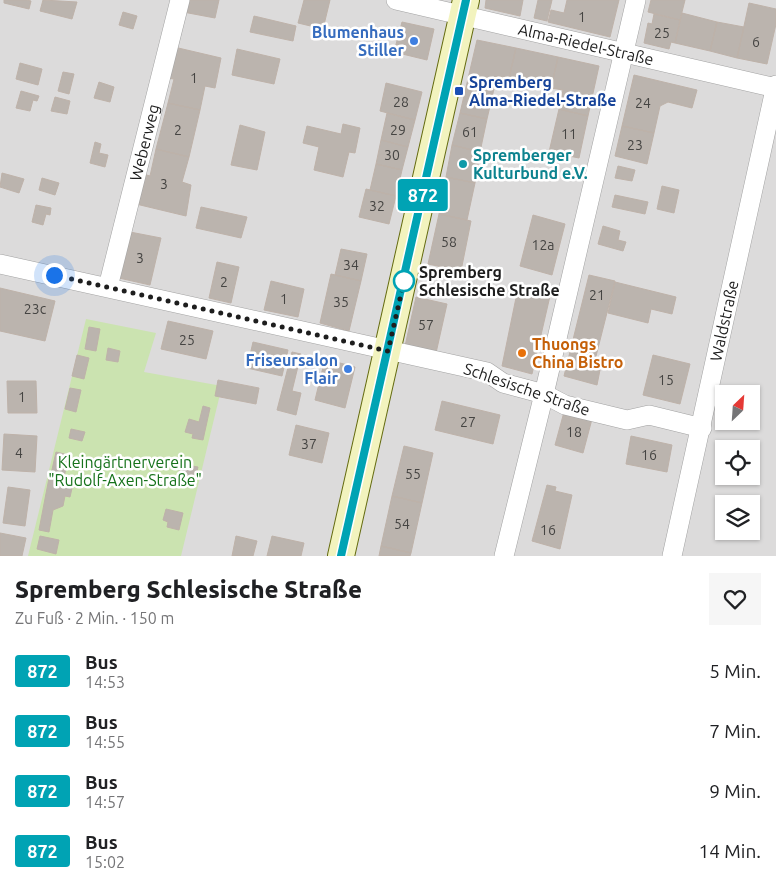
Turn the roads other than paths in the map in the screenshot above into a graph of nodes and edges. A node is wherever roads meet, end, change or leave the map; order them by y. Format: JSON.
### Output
{"nodes":[{"id":1,"x":180,"y":0,"type":"edge"},
{"id":2,"x":396,"y":0,"type":"edge"},
{"id":3,"x":636,"y":0,"type":"edge"},
{"id":4,"x":464,"y":8,"type":"edge"},
{"id":5,"x":624,"y":53,"type":"junction"},
{"id":6,"x":776,"y":86,"type":"edge"},
{"id":7,"x":0,"y":264,"type":"edge"},
{"id":8,"x":108,"y":286,"type":"junction"},
{"id":9,"x":388,"y":351,"type":"junction"},
{"id":10,"x":544,"y":394,"type":"junction"},
{"id":11,"x":702,"y":428,"type":"junction"},
{"id":12,"x":342,"y":556,"type":"edge"},
{"id":13,"x":504,"y":556,"type":"edge"},
{"id":14,"x":672,"y":556,"type":"edge"}],
"edges":[{"from":1,"to":8,"type":"street","name":"Weberweg"},
{"from":2,"to":4,"type":"street","name":"Alma-Riedel-Straße"},
{"from":3,"to":5,"type":"street"},
{"from":4,"to":5,"type":"street","name":"Alma-Riedel-Straße"},
{"from":4,"to":9,"type":"main road"},
{"from":5,"to":6,"type":"street","name":"Alma-Riedel-Straße"},
{"from":5,"to":10,"type":"street"},
{"from":6,"to":11,"type":"street","name":"Waldstraße"},
{"from":7,"to":8,"type":"street","name":"Schlesische Straße"},
{"from":8,"to":9,"type":"street","name":"Schlesische Straße"},
{"from":9,"to":10,"type":"street","name":"Schlesische Straße"},
{"from":9,"to":12,"type":"main road"},
{"from":10,"to":11,"type":"street","name":"Schlesische Straße"},
{"from":10,"to":13,"type":"street"},
{"from":11,"to":14,"type":"street","name":"Waldstraße"}]}
